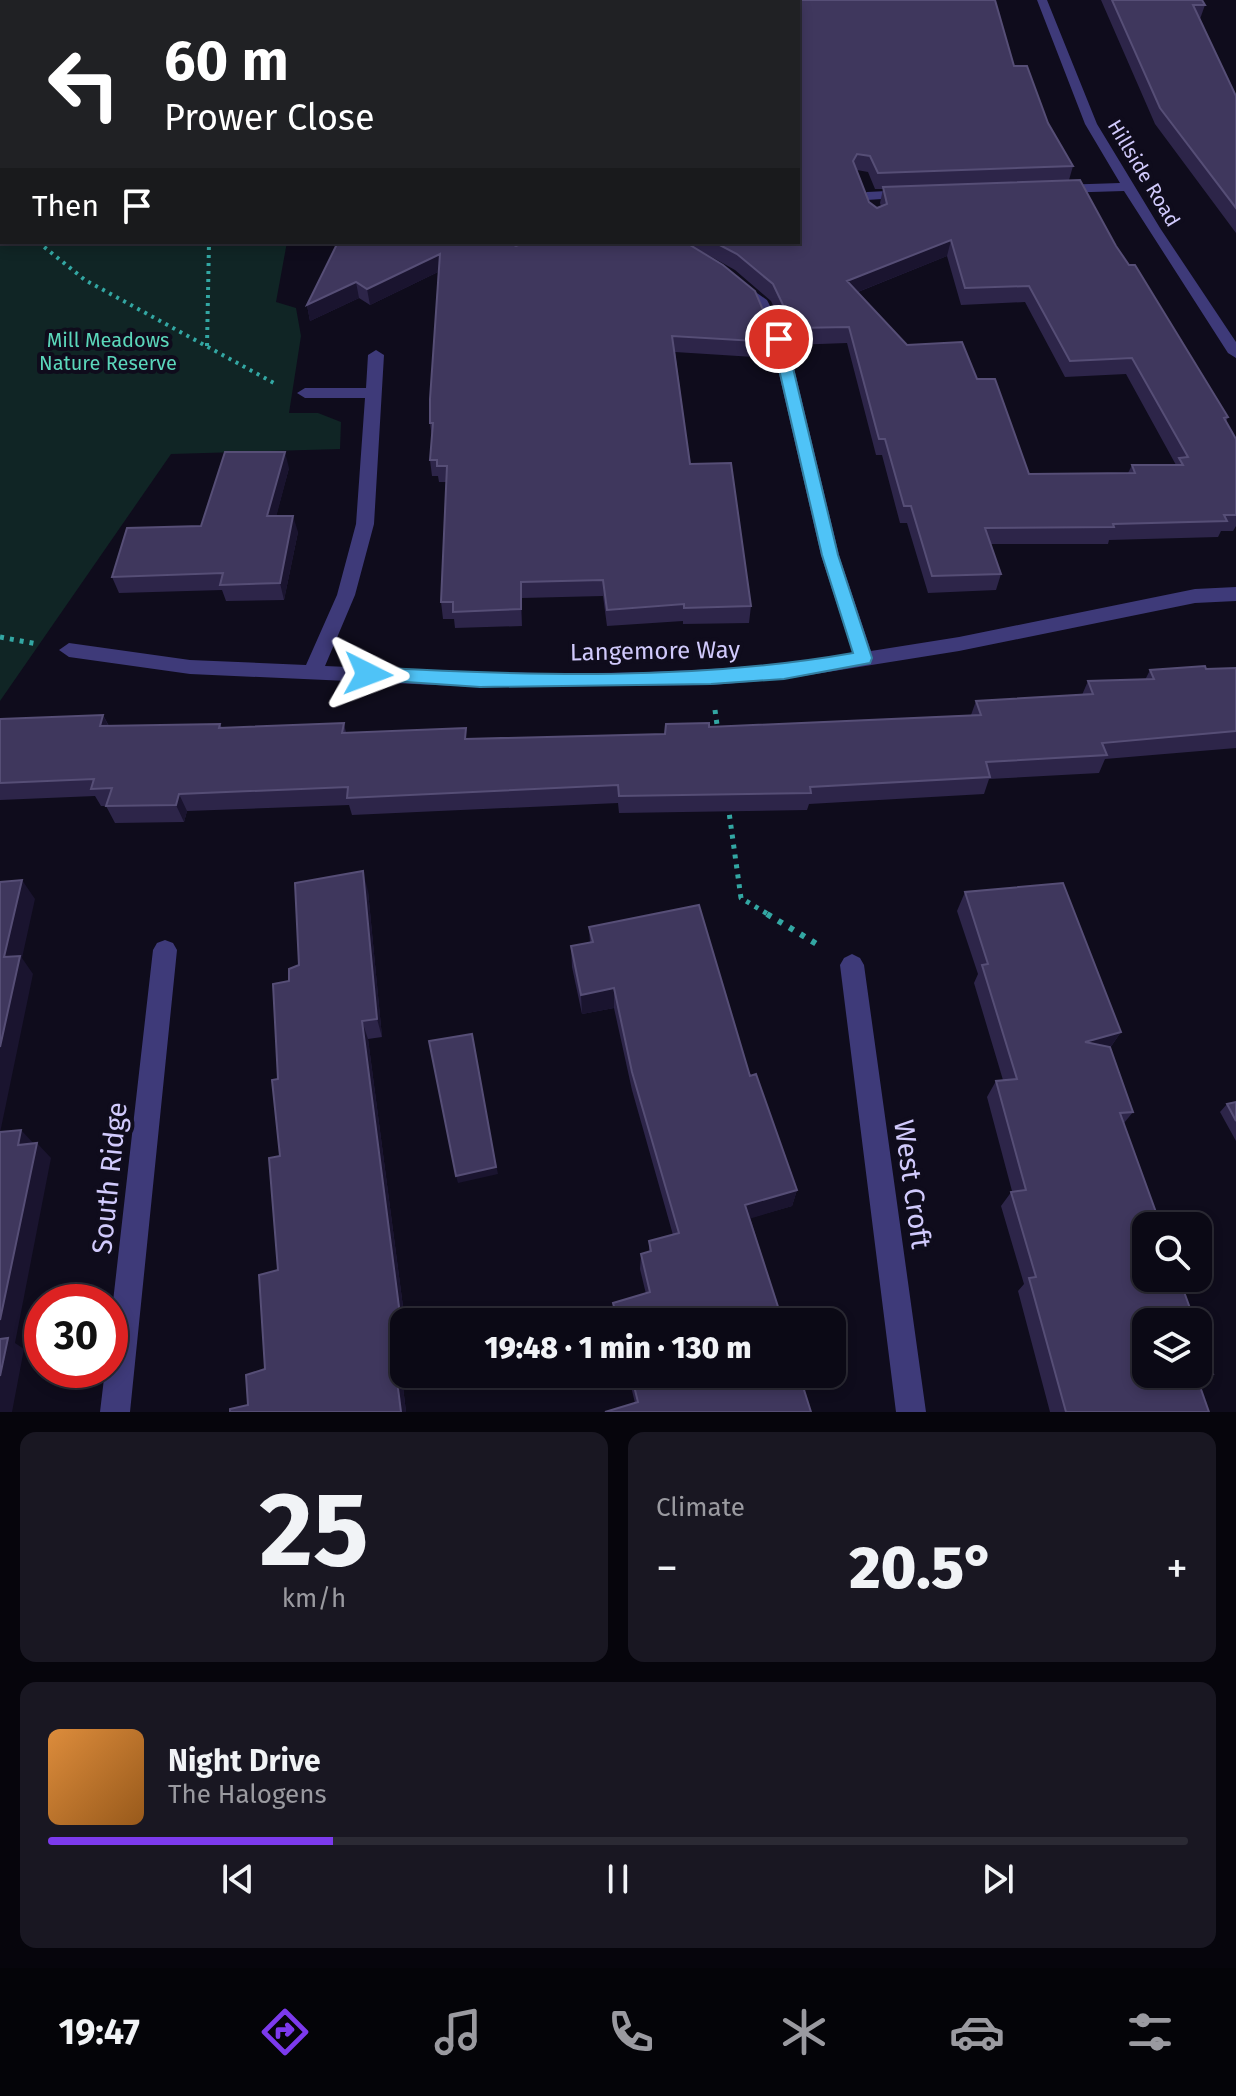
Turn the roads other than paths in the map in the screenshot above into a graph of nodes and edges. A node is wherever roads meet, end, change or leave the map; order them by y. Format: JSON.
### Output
{"nodes":[{"id":1,"x":1042,"y":0,"type":"edge"},
{"id":2,"x":1130,"y":187,"type":"junction"},
{"id":3,"x":1051,"y":190,"type":"edge"},
{"id":4,"x":916,"y":194,"type":"edge"},
{"id":5,"x":867,"y":196,"type":"edge"},
{"id":6,"x":729,"y":276,"type":"edge"},
{"id":7,"x":1236,"y":353,"type":"edge"},
{"id":8,"x":376,"y":355,"type":"dead end"},
{"id":9,"x":305,"y":393,"type":"road end"},
{"id":10,"x":374,"y":393,"type":"junction"},
{"id":11,"x":1236,"y":594,"type":"edge"},
{"id":12,"x":69,"y":650,"type":"dead end"},
{"id":13,"x":864,"y":658,"type":"junction"},
{"id":14,"x":313,"y":671,"type":"junction"},
{"id":15,"x":165,"y":950,"type":"dead end"},
{"id":16,"x":852,"y":965,"type":"road end"},
{"id":17,"x":115,"y":1412,"type":"edge"},
{"id":18,"x":911,"y":1412,"type":"edge"}],
"edges":[{"from":1,"to":2,"type":"street","name":"Hillside Road"},
{"from":2,"to":3,"type":"street"},
{"from":2,"to":7,"type":"street","name":"Hillside Road"},
{"from":4,"to":5,"type":"street"},
{"from":6,"to":13,"type":"street"},
{"from":8,"to":10,"type":"street"},
{"from":9,"to":10,"type":"street"},
{"from":10,"to":14,"type":"street"},
{"from":11,"to":13,"type":"street","name":"Langemore Way"},
{"from":12,"to":14,"type":"street","name":"Langemore Way"},
{"from":13,"to":14,"type":"street","name":"Langemore Way"},
{"from":15,"to":17,"type":"street","name":"South Ridge"},
{"from":16,"to":18,"type":"street","name":"West Croft"}]}
